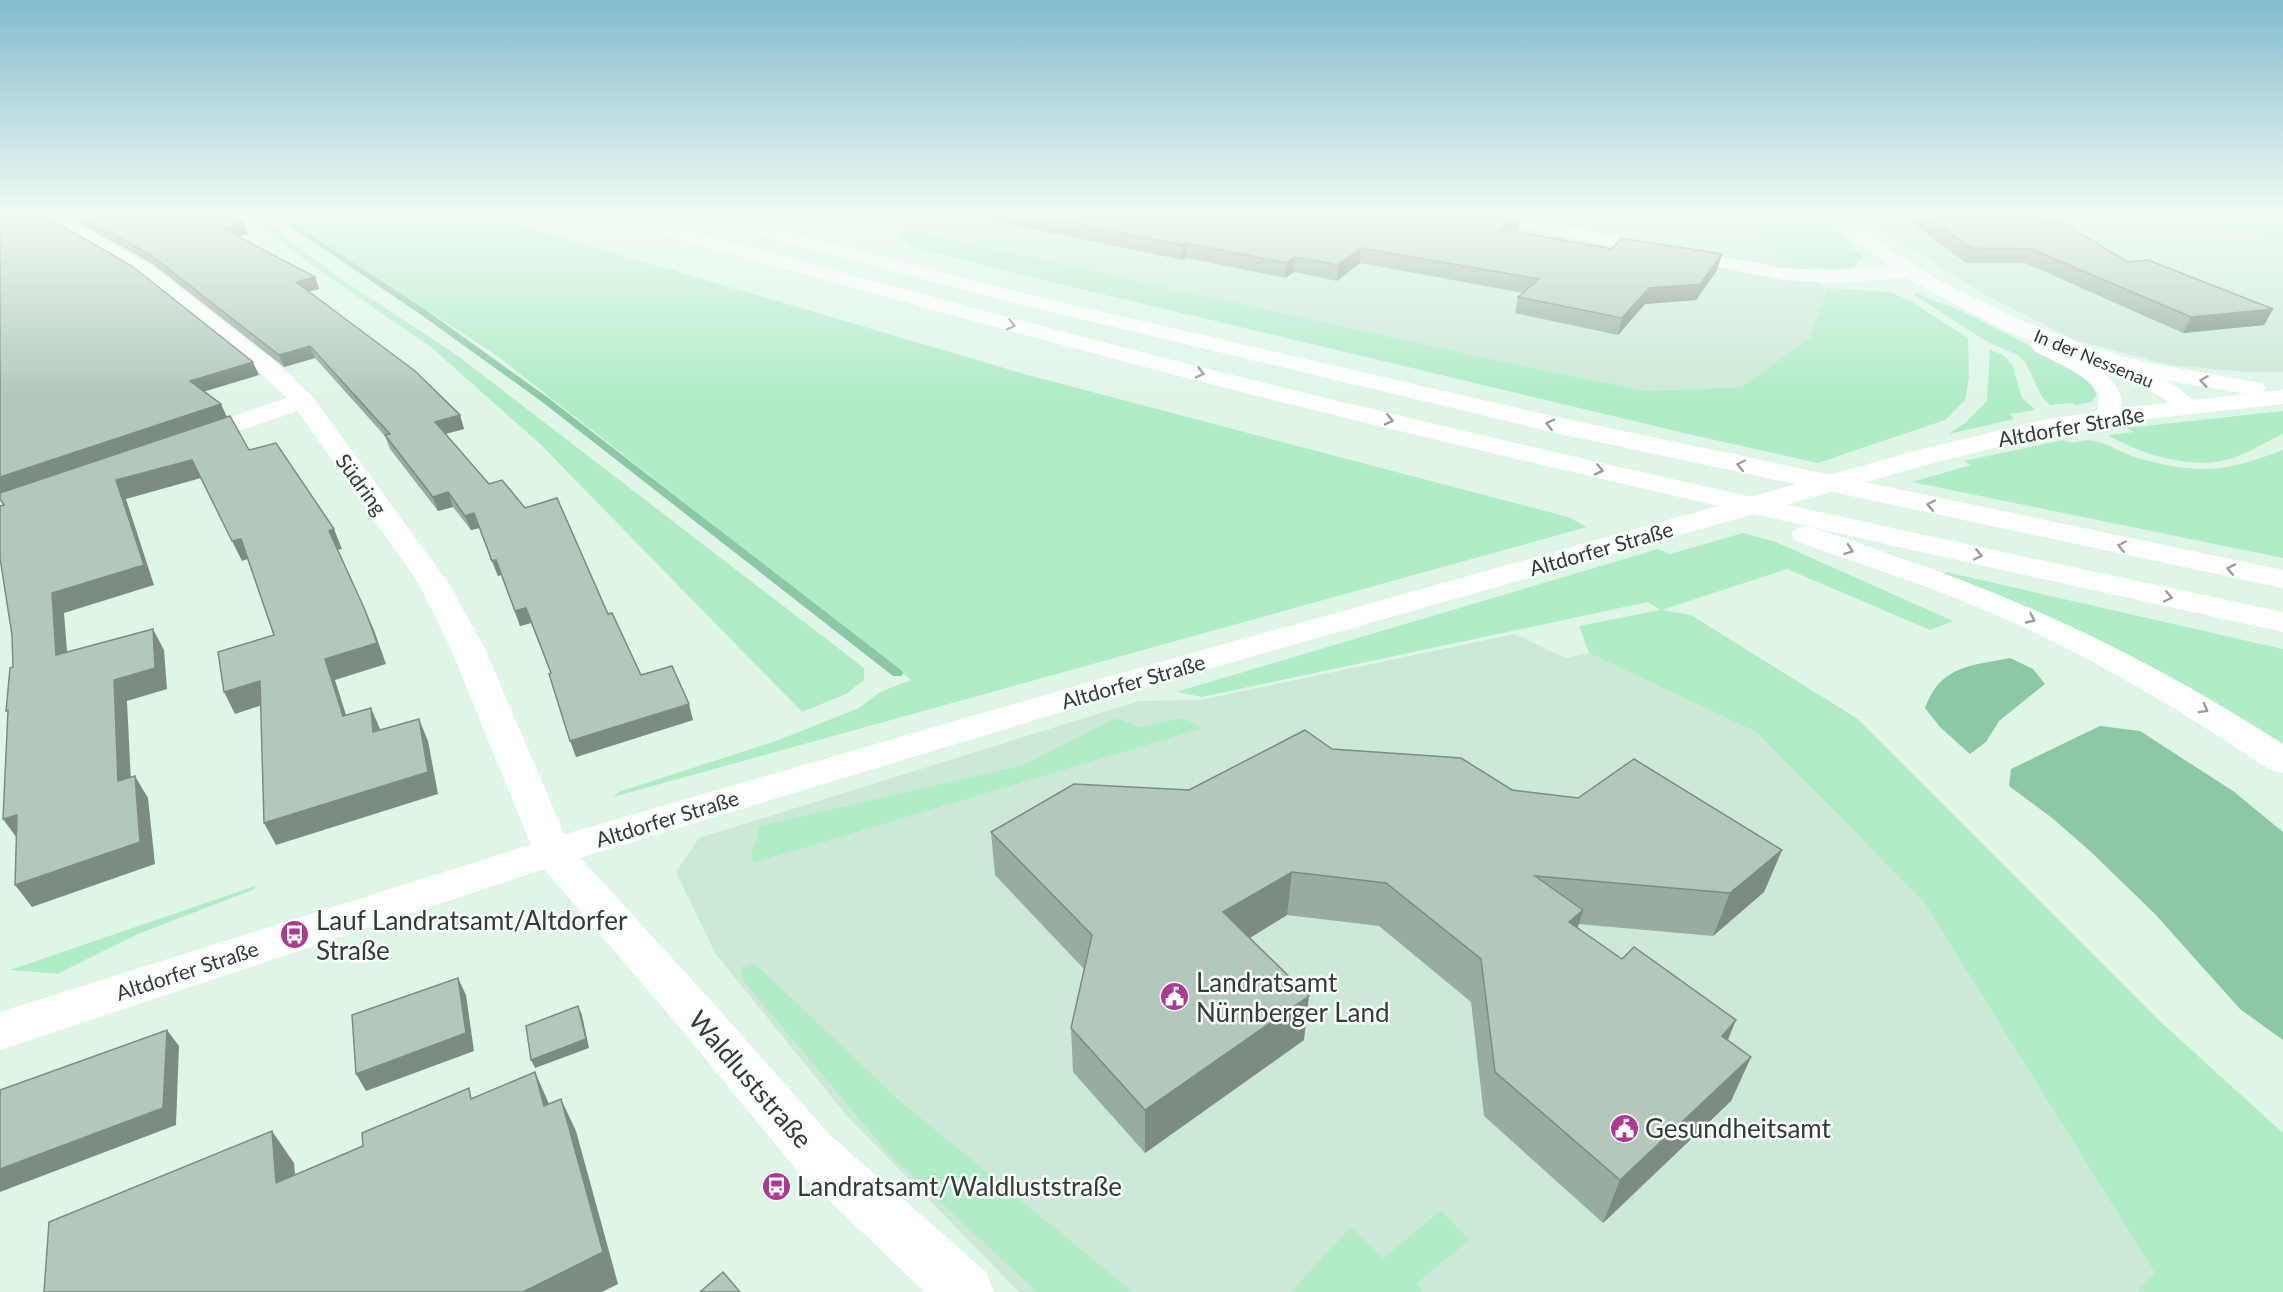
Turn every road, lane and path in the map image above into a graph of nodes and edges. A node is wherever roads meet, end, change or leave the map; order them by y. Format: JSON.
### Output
{"nodes":[{"id":1,"x":153,"y":276,"type":"edge"},
{"id":2,"x":832,"y":276,"type":"edge"},
{"id":3,"x":938,"y":276,"type":"edge"},
{"id":4,"x":1807,"y":276,"type":"edge"},
{"id":5,"x":1814,"y":276,"type":"edge"},
{"id":6,"x":1845,"y":276,"type":"edge"},
{"id":7,"x":1917,"y":276,"type":"edge"},
{"id":8,"x":1934,"y":286,"type":"junction"},
{"id":9,"x":2013,"y":325,"type":"junction"},
{"id":10,"x":2042,"y":346,"type":"junction"},
{"id":11,"x":2096,"y":356,"type":"junction"},
{"id":12,"x":2283,"y":391,"type":"edge"},
{"id":13,"x":2283,"y":397,"type":"edge"},
{"id":14,"x":303,"y":401,"type":"junction"},
{"id":15,"x":2189,"y":408,"type":"junction"},
{"id":16,"x":2108,"y":417,"type":"junction"},
{"id":17,"x":168,"y":447,"type":"edge"},
{"id":18,"x":1675,"y":488,"type":"junction"},
{"id":19,"x":2283,"y":579,"type":"edge"},
{"id":20,"x":2283,"y":622,"type":"edge"},
{"id":21,"x":2283,"y":761,"type":"edge"},
{"id":22,"x":552,"y":852,"type":"junction"},
{"id":23,"x":0,"y":1031,"type":"edge"},
{"id":24,"x":966,"y":1292,"type":"edge"}],
"edges":[{"from":1,"to":14,"type":"main road","name":"Südring"},
{"from":2,"to":18,"type":"main road","one_way":true},
{"from":19,"to":3,"type":"main road","one_way":true},
{"from":4,"to":8,"type":"main road"},
{"from":5,"to":6,"type":"main road"},
{"from":7,"to":8,"type":"main road","name":"In der Nessenau"},
{"from":8,"to":9,"type":"main road","name":"In der Nessenau"},
{"from":9,"to":10,"type":"main road","name":"In der Nessenau"},
{"from":9,"to":11,"type":"main road","name":"In der Nessenau"},
{"from":10,"to":15,"type":"main road","name":"In der Nessenau"},
{"from":10,"to":16,"type":"main road"},
{"from":12,"to":11,"type":"main road","one_way":true},
{"from":11,"to":15,"type":"main road","name":"In der Nessenau"},
{"from":13,"to":15,"type":"main road","name":"Altdorfer Straße"},
{"from":14,"to":17,"type":"main road"},
{"from":14,"to":22,"type":"main road","name":"Südring"},
{"from":15,"to":16,"type":"main road","name":"Altdorfer Straße"},
{"from":16,"to":22,"type":"main road","name":"Altdorfer Straße"},
{"from":18,"to":20,"type":"main road","one_way":true},
{"from":18,"to":21,"type":"main road","one_way":true},
{"from":22,"to":23,"type":"main road","name":"Altdorfer Straße"},
{"from":22,"to":24,"type":"main road","name":"Waldluststraße"}]}
